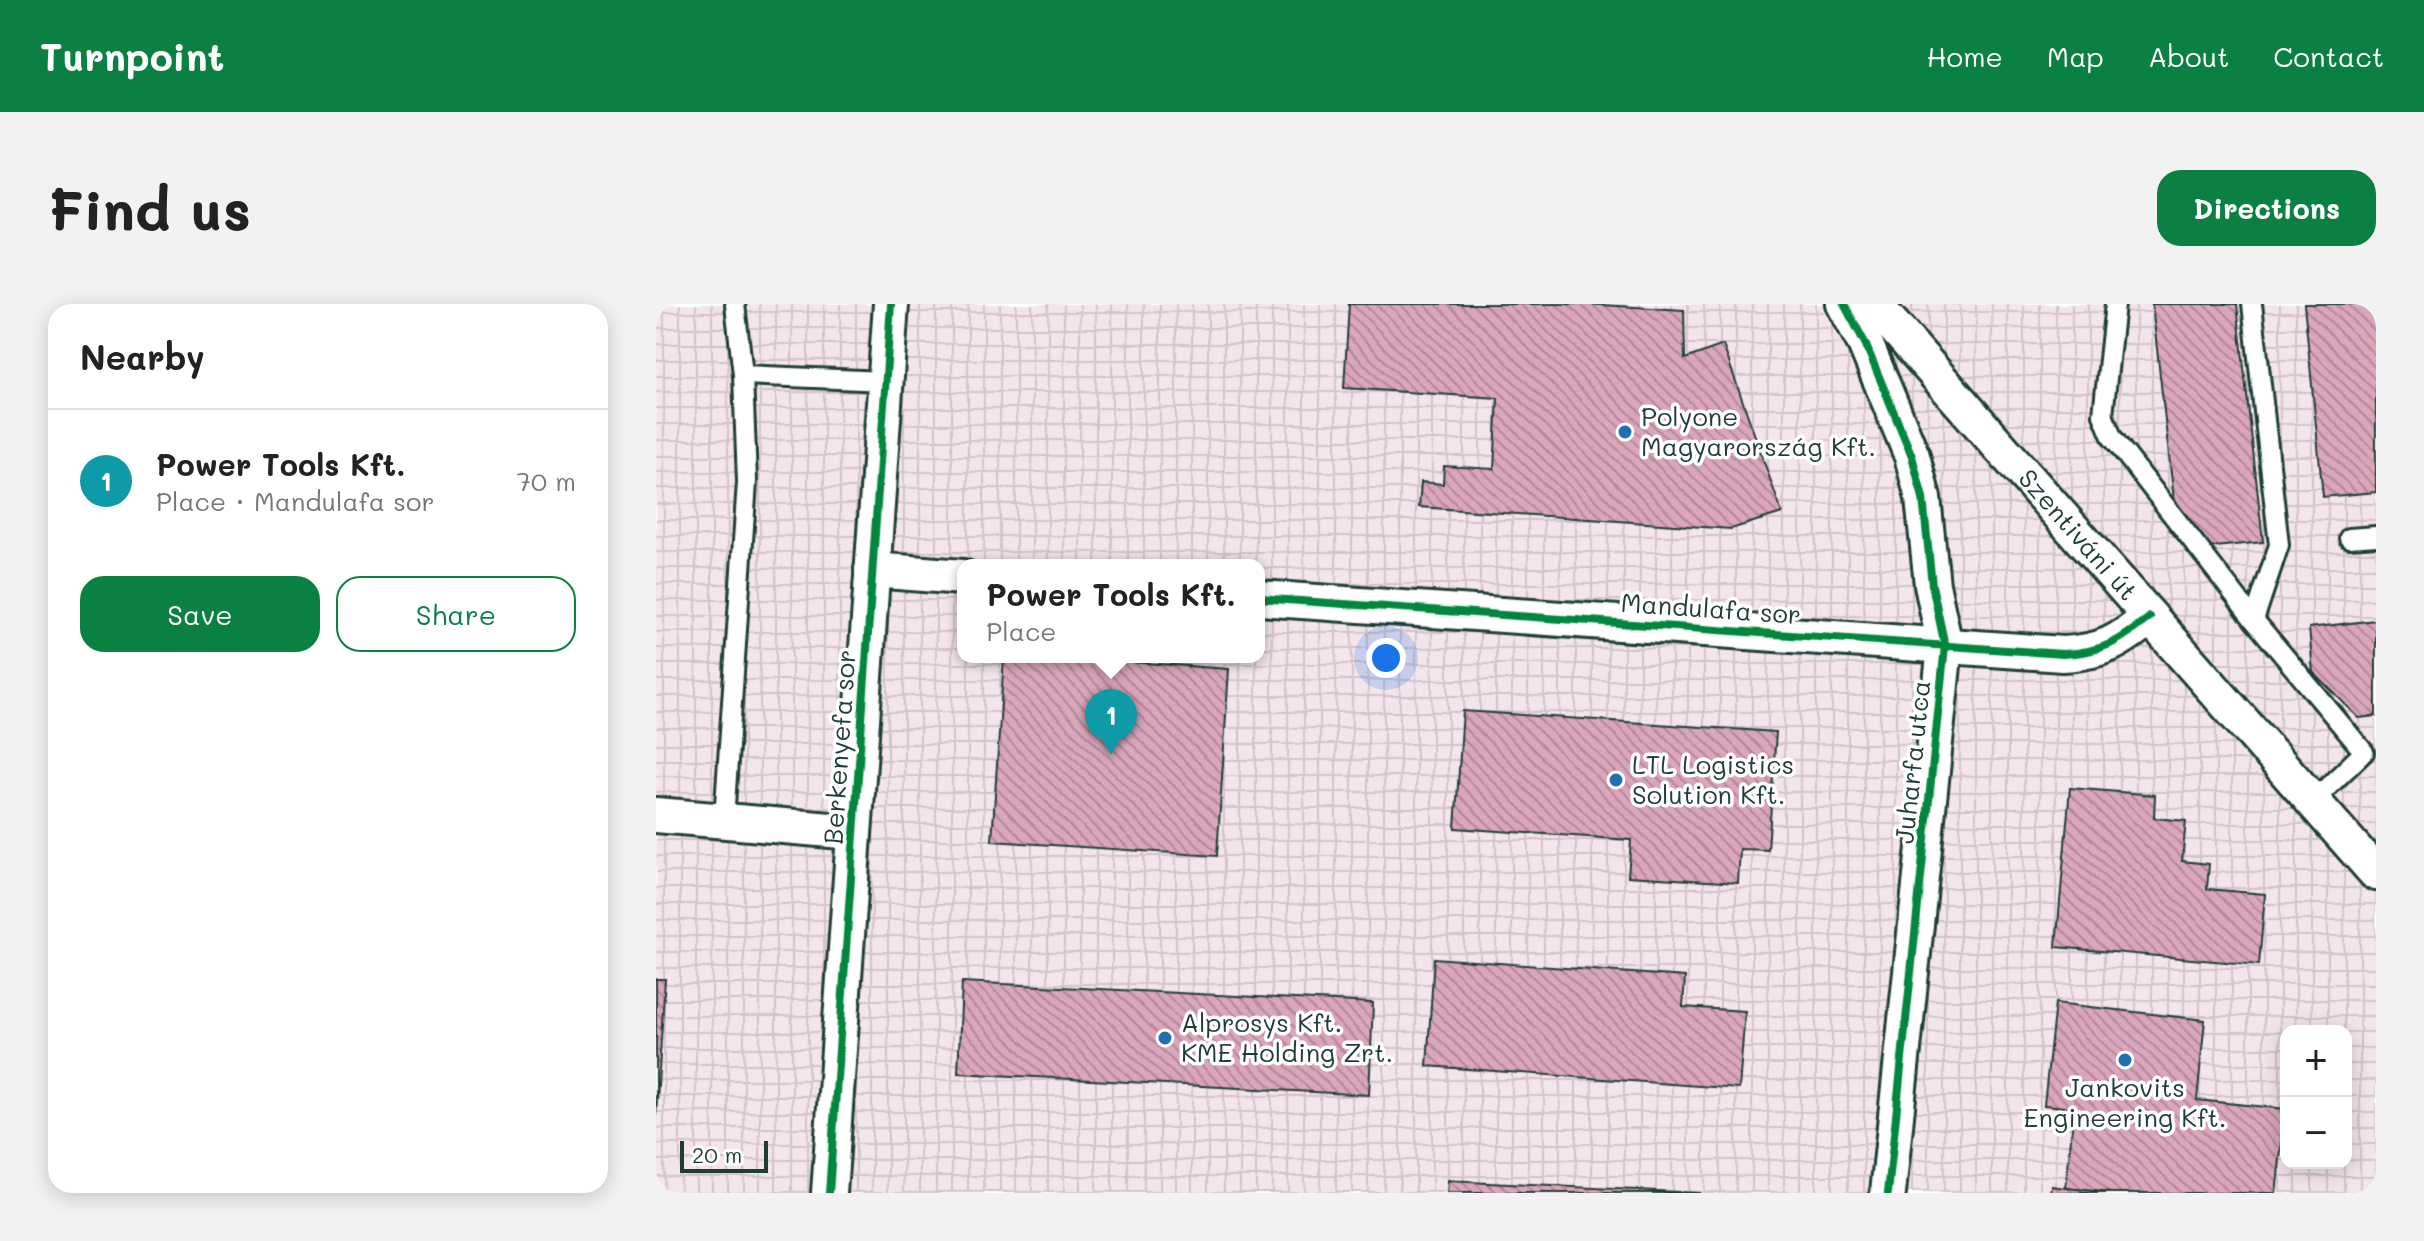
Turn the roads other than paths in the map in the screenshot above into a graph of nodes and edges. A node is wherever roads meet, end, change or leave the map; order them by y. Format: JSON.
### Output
{"nodes":[{"id":1,"x":735,"y":304,"type":"edge"},
{"id":2,"x":891,"y":304,"type":"edge"},
{"id":3,"x":1844,"y":304,"type":"edge"},
{"id":4,"x":1874,"y":304,"type":"edge"},
{"id":5,"x":2115,"y":304,"type":"edge"},
{"id":6,"x":2252,"y":304,"type":"edge"},
{"id":7,"x":743,"y":375,"type":"junction"},
{"id":8,"x":886,"y":381,"type":"junction"},
{"id":9,"x":2376,"y":536,"type":"edge"},
{"id":10,"x":2349,"y":538,"type":"dead end"},
{"id":11,"x":872,"y":570,"type":"junction"},
{"id":12,"x":957,"y":577,"type":"edge"},
{"id":13,"x":1265,"y":598,"type":"edge"},
{"id":14,"x":2150,"y":617,"type":"junction"},
{"id":15,"x":2254,"y":620,"type":"junction"},
{"id":16,"x":1945,"y":646,"type":"junction"},
{"id":17,"x":2312,"y":802,"type":"junction"},
{"id":18,"x":656,"y":815,"type":"edge"},
{"id":19,"x":724,"y":820,"type":"junction"},
{"id":20,"x":854,"y":832,"type":"junction"},
{"id":21,"x":2376,"y":873,"type":"edge"},
{"id":22,"x":829,"y":1193,"type":"edge"},
{"id":23,"x":1888,"y":1193,"type":"edge"}],
"edges":[{"from":1,"to":7,"type":"lane"},
{"from":2,"to":8,"type":"street","name":"Berkenyefa sor"},
{"from":3,"to":16,"type":"street","name":"Juharfa utca"},
{"from":4,"to":14,"type":"street","name":"Szentiváni út"},
{"from":5,"to":15,"type":"lane"},
{"from":6,"to":15,"type":"lane"},
{"from":7,"to":8,"type":"lane"},
{"from":7,"to":19,"type":"lane"},
{"from":8,"to":11,"type":"street","name":"Berkenyefa sor"},
{"from":9,"to":10,"type":"lane"},
{"from":11,"to":12,"type":"street"},
{"from":11,"to":20,"type":"street","name":"Berkenyefa sor"},
{"from":13,"to":16,"type":"street","name":"Mandulafa sor"},
{"from":14,"to":16,"type":"street","name":"Mandulafa sor"},
{"from":14,"to":17,"type":"street","name":"Szentiváni út"},
{"from":15,"to":17,"type":"lane"},
{"from":16,"to":23,"type":"street","name":"Juharfa utca"},
{"from":17,"to":21,"type":"street","name":"Szentiváni út"},
{"from":18,"to":19,"type":"street"},
{"from":19,"to":20,"type":"street"},
{"from":20,"to":22,"type":"street","name":"Berkenyefa sor"}]}
